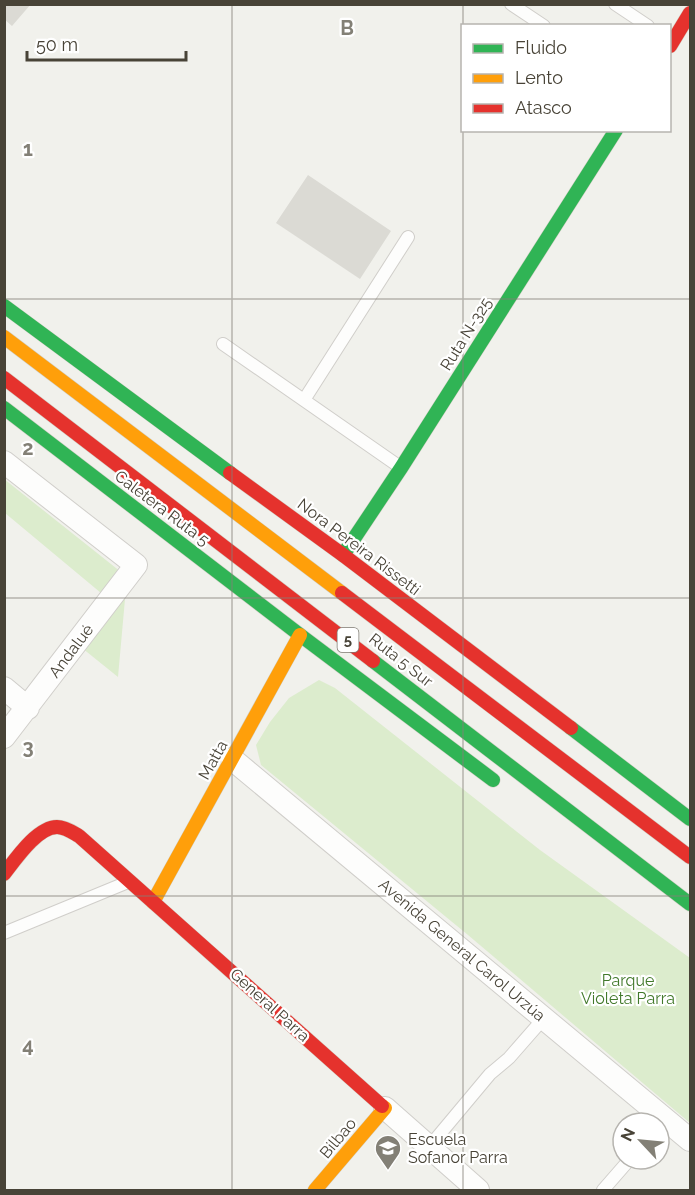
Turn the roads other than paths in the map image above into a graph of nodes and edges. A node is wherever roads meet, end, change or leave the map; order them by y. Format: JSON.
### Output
{"nodes":[{"id":1,"x":511,"y":4,"type":"edge"},
{"id":2,"x":615,"y":4,"type":"edge"},
{"id":3,"x":690,"y":13,"type":"edge"},
{"id":4,"x":541,"y":24,"type":"edge"},
{"id":5,"x":645,"y":24,"type":"edge"},
{"id":6,"x":671,"y":41,"type":"edge"},
{"id":7,"x":615,"y":132,"type":"edge"},
{"id":8,"x":408,"y":237,"type":"dead end"},
{"id":9,"x":4,"y":306,"type":"edge"},
{"id":10,"x":4,"y":337,"type":"edge"},
{"id":11,"x":223,"y":344,"type":"dead end"},
{"id":12,"x":4,"y":378,"type":"edge"},
{"id":13,"x":304,"y":400,"type":"junction"},
{"id":14,"x":4,"y":408,"type":"edge"},
{"id":15,"x":4,"y":462,"type":"edge"},
{"id":16,"x":401,"y":468,"type":"junction"},
{"id":17,"x":343,"y":555,"type":"junction"},
{"id":18,"x":300,"y":635,"type":"junction"},
{"id":19,"x":4,"y":688,"type":"edge"},
{"id":20,"x":28,"y":708,"type":"junction"},
{"id":21,"x":4,"y":737,"type":"edge"},
{"id":22,"x":232,"y":759,"type":"junction"},
{"id":23,"x":507,"y":791,"type":"dead end"},
{"id":24,"x":690,"y":819,"type":"edge"},
{"id":25,"x":690,"y":856,"type":"edge"},
{"id":26,"x":622,"y":870,"type":"dead end"},
{"id":27,"x":4,"y":874,"type":"edge"},
{"id":28,"x":130,"y":881,"type":"junction"},
{"id":29,"x":153,"y":902,"type":"junction"},
{"id":30,"x":690,"y":904,"type":"edge"},
{"id":31,"x":690,"y":914,"type":"edge"},
{"id":32,"x":4,"y":933,"type":"edge"},
{"id":33,"x":544,"y":1018,"type":"junction"},
{"id":34,"x":385,"y":1108,"type":"junction"},
{"id":35,"x":651,"y":1111,"type":"edge"},
{"id":36,"x":671,"y":1127,"type":"edge"},
{"id":37,"x":690,"y":1140,"type":"edge"},
{"id":38,"x":429,"y":1147,"type":"junction"},
{"id":39,"x":620,"y":1171,"type":"edge"},
{"id":40,"x":315,"y":1191,"type":"edge"},
{"id":41,"x":478,"y":1191,"type":"edge"},
{"id":42,"x":603,"y":1191,"type":"edge"}],
"edges":[{"from":1,"to":4,"type":"lane"},
{"from":2,"to":5,"type":"lane"},
{"from":3,"to":6,"type":"main road"},
{"from":7,"to":16,"type":"main road","name":"Ruta N-325"},
{"from":8,"to":13,"type":"lane"},
{"from":9,"to":17,"type":"main road","name":"Nora Pereira Rissetti"},
{"from":10,"to":25,"type":"main road","name":"Ruta 5 Sur","number":"5"},
{"from":11,"to":13,"type":"lane"},
{"from":12,"to":30,"type":"main road","name":"Ruta 5 Sur","number":"5"},
{"from":13,"to":16,"type":"lane"},
{"from":14,"to":18,"type":"main road","name":"Caletera Ruta 5"},
{"from":15,"to":20,"type":"street","name":"Andalué"},
{"from":16,"to":17,"type":"main road","name":"Ruta N-325"},
{"from":17,"to":24,"type":"main road","name":"Nora Pereira Rissetti"},
{"from":18,"to":22,"type":"main road","name":"Matta"},
{"from":18,"to":23,"type":"main road","name":"Caletera Ruta 5"},
{"from":19,"to":20,"type":"street"},
{"from":20,"to":21,"type":"street","name":"Andalué"},
{"from":22,"to":29,"type":"main road","name":"Matta"},
{"from":22,"to":33,"type":"street","name":"Avenida General Carol Urzúa"},
{"from":26,"to":31,"type":"main road"},
{"from":27,"to":28,"type":"main road","name":"General Parra"},
{"from":28,"to":29,"type":"main road","name":"General Parra"},
{"from":28,"to":32,"type":"lane"},
{"from":29,"to":34,"type":"main road","name":"General Parra"},
{"from":33,"to":35,"type":"street","name":"Avenida General Carol Urzúa"},
{"from":33,"to":38,"type":"lane"},
{"from":34,"to":38,"type":"street","name":"General Parra"},
{"from":34,"to":40,"type":"main road","name":"Bilbao"},
{"from":36,"to":37,"type":"street","name":"Avenida General Carol Urzúa"},
{"from":38,"to":41,"type":"street","name":"General Parra"},
{"from":39,"to":42,"type":"lane"}]}
